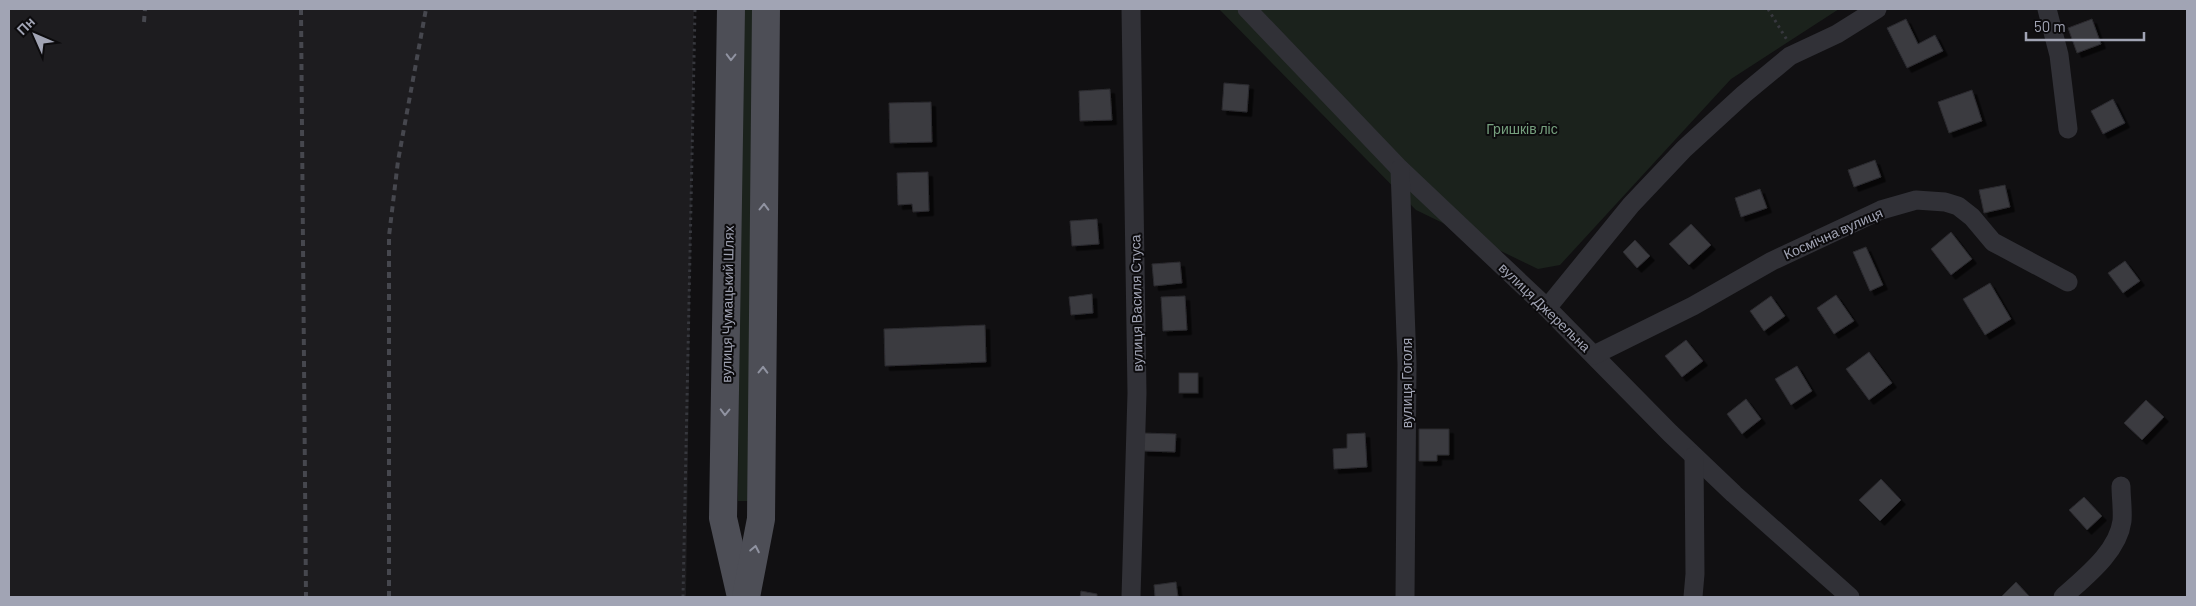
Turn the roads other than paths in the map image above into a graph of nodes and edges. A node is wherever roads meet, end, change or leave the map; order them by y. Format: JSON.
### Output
{"nodes":[{"id":1,"x":731,"y":9,"type":"edge"},
{"id":2,"x":766,"y":9,"type":"edge"},
{"id":3,"x":1131,"y":9,"type":"edge"},
{"id":4,"x":1247,"y":9,"type":"edge"},
{"id":5,"x":1877,"y":9,"type":"edge"},
{"id":6,"x":2047,"y":9,"type":"edge"},
{"id":7,"x":2068,"y":129,"type":"dead end"},
{"id":8,"x":1400,"y":169,"type":"junction"},
{"id":9,"x":2068,"y":282,"type":"dead end"},
{"id":10,"x":1548,"y":308,"type":"junction"},
{"id":11,"x":1594,"y":355,"type":"junction"},
{"id":12,"x":1694,"y":456,"type":"junction"},
{"id":13,"x":2121,"y":486,"type":"dead end"},
{"id":14,"x":741,"y":597,"type":"edge"},
{"id":15,"x":746,"y":597,"type":"edge"},
{"id":16,"x":1131,"y":597,"type":"edge"},
{"id":17,"x":1405,"y":597,"type":"edge"},
{"id":18,"x":1693,"y":597,"type":"edge"},
{"id":19,"x":1850,"y":597,"type":"edge"},
{"id":20,"x":2064,"y":597,"type":"edge"}],
"edges":[{"from":1,"to":14,"type":"main road","name":"вулиця Чумацький Шлях","one_way":true},
{"from":15,"to":2,"type":"main road","one_way":true},
{"from":3,"to":16,"type":"street","name":"вулиця Василя Стуса"},
{"from":4,"to":8,"type":"street","name":"вулиця Джерельна"},
{"from":5,"to":10,"type":"street"},
{"from":6,"to":7,"type":"street"},
{"from":8,"to":10,"type":"street","name":"вулиця Джерельна"},
{"from":8,"to":17,"type":"street","name":"вулиця Гоголя"},
{"from":9,"to":11,"type":"street","name":"Космічна вулиця"},
{"from":10,"to":11,"type":"street","name":"вулиця Джерельна"},
{"from":11,"to":12,"type":"street","name":"вулиця Джерельна"},
{"from":12,"to":18,"type":"street"},
{"from":12,"to":19,"type":"street","name":"вулиця Джерельна"},
{"from":13,"to":20,"type":"street"}]}
